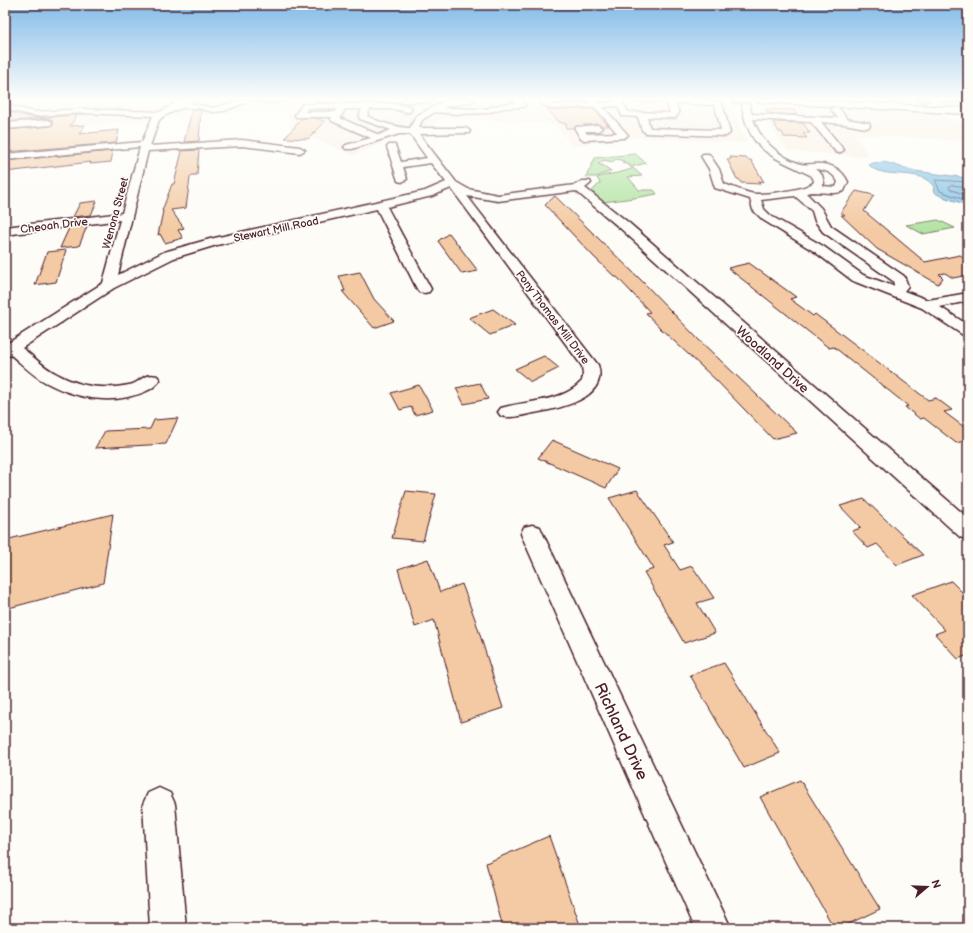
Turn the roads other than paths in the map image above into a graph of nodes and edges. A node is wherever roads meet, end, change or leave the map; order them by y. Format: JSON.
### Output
{"nodes":[{"id":1,"x":146,"y":143,"type":"edge"},
{"id":2,"x":214,"y":143,"type":"edge"},
{"id":3,"x":234,"y":143,"type":"edge"},
{"id":4,"x":364,"y":143,"type":"edge"},
{"id":5,"x":420,"y":143,"type":"edge"},
{"id":6,"x":762,"y":143,"type":"edge"},
{"id":7,"x":833,"y":143,"type":"edge"},
{"id":8,"x":145,"y":146,"type":"junction"},
{"id":9,"x":349,"y":147,"type":"dead end"},
{"id":10,"x":392,"y":147,"type":"dead end"},
{"id":11,"x":300,"y":150,"type":"dead end"},
{"id":12,"x":839,"y":150,"type":"dead end"},
{"id":13,"x":706,"y":156,"type":"dead end"},
{"id":14,"x":5,"y":157,"type":"edge"},
{"id":15,"x":434,"y":160,"type":"junction"},
{"id":16,"x":398,"y":165,"type":"junction"},
{"id":17,"x":802,"y":167,"type":"junction"},
{"id":18,"x":402,"y":178,"type":"dead end"},
{"id":19,"x":452,"y":183,"type":"junction"},
{"id":20,"x":813,"y":188,"type":"junction"},
{"id":21,"x":798,"y":192,"type":"junction"},
{"id":22,"x":755,"y":197,"type":"junction"},
{"id":23,"x":381,"y":206,"type":"junction"},
{"id":24,"x":127,"y":216,"type":"junction"},
{"id":25,"x":5,"y":231,"type":"edge"},
{"id":26,"x":109,"y":285,"type":"junction"},
{"id":27,"x":424,"y":289,"type":"dead end"},
{"id":28,"x":895,"y":292,"type":"junction"},
{"id":29,"x":968,"y":297,"type":"edge"},
{"id":30,"x":927,"y":305,"type":"junction"},
{"id":31,"x":968,"y":332,"type":"edge"},
{"id":32,"x":8,"y":350,"type":"edge"},
{"id":33,"x":151,"y":380,"type":"dead end"},
{"id":34,"x":507,"y":412,"type":"dead end"},
{"id":35,"x":968,"y":531,"type":"edge"},
{"id":36,"x":532,"y":534,"type":"dead end"},
{"id":37,"x":159,"y":804,"type":"dead end"},
{"id":38,"x":168,"y":928,"type":"edge"},
{"id":39,"x":713,"y":928,"type":"edge"}],
"edges":[{"from":1,"to":8,"type":"street","name":"Wenona Street"},
{"from":2,"to":8,"type":"street"},
{"from":3,"to":11,"type":"street"},
{"from":4,"to":9,"type":"street"},
{"from":5,"to":15,"type":"street"},
{"from":6,"to":17,"type":"street"},
{"from":7,"to":12,"type":"street"},
{"from":8,"to":14,"type":"street"},
{"from":8,"to":24,"type":"street","name":"Wenona Street"},
{"from":10,"to":16,"type":"street"},
{"from":13,"to":22,"type":"street"},
{"from":15,"to":16,"type":"street"},
{"from":15,"to":19,"type":"street"},
{"from":16,"to":18,"type":"street"},
{"from":17,"to":20,"type":"street"},
{"from":17,"to":20,"type":"street"},
{"from":19,"to":23,"type":"street","name":"Stewart Mill Road"},
{"from":19,"to":34,"type":"street","name":"Pony Thomas Mill Drive"},
{"from":19,"to":35,"type":"street","name":"Woodland Drive"},
{"from":20,"to":21,"type":"street"},
{"from":21,"to":22,"type":"street"},
{"from":21,"to":28,"type":"street"},
{"from":22,"to":28,"type":"street"},
{"from":23,"to":26,"type":"street","name":"Stewart Mill Road"},
{"from":23,"to":27,"type":"street"},
{"from":24,"to":25,"type":"street","name":"Cheoah Drive"},
{"from":24,"to":26,"type":"street","name":"Wenona Street"},
{"from":26,"to":32,"type":"street","name":"Stewart Mill Road"},
{"from":28,"to":30,"type":"street"},
{"from":29,"to":30,"type":"street"},
{"from":30,"to":31,"type":"street"},
{"from":32,"to":33,"type":"street"},
{"from":36,"to":39,"type":"street","name":"Richland Drive"},
{"from":37,"to":38,"type":"street"}]}
